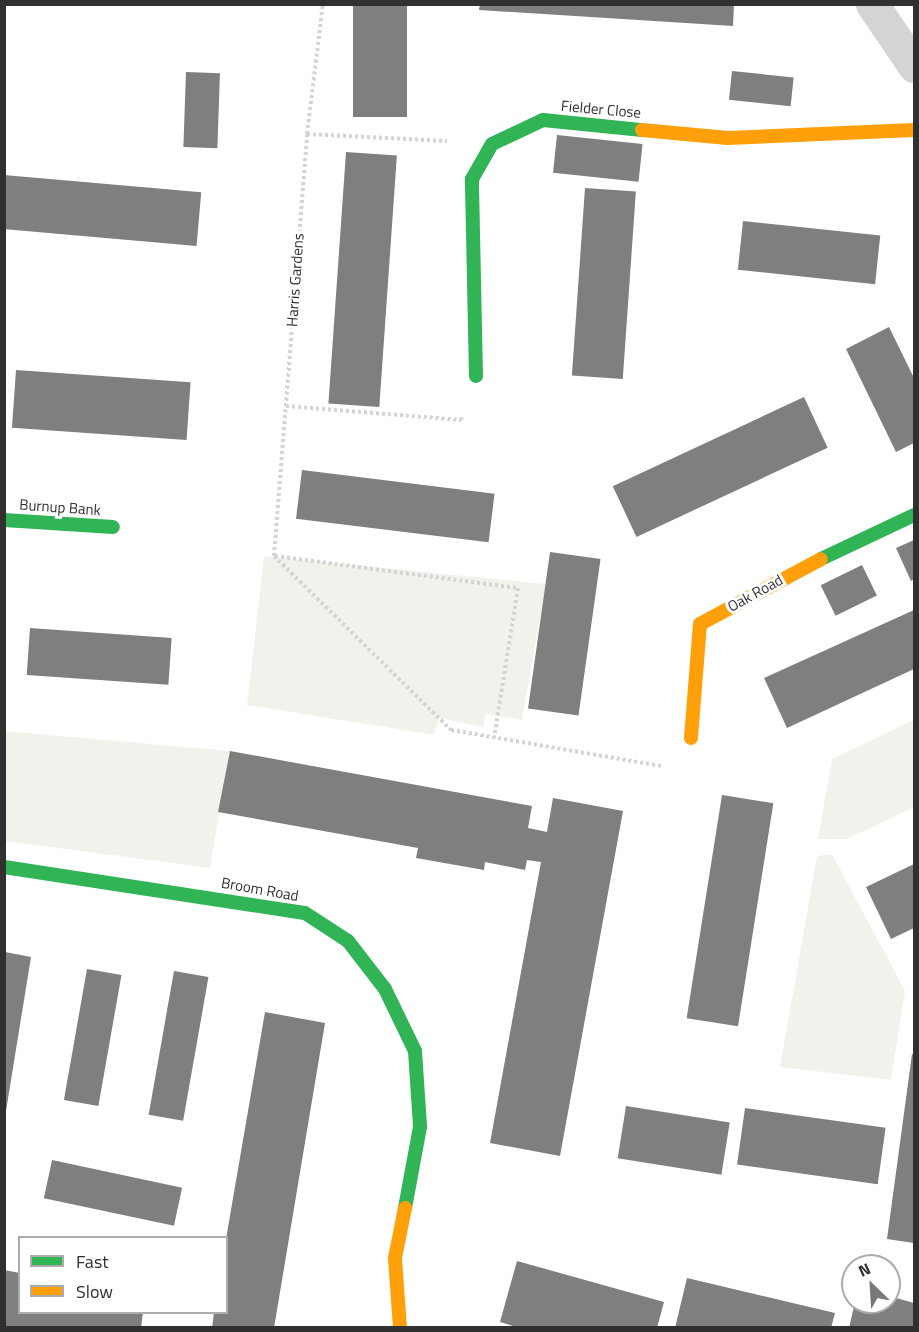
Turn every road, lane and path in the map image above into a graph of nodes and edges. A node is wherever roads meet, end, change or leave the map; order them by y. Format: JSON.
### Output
{"nodes":[{"id":1,"x":323,"y":4,"type":"edge"},
{"id":2,"x":872,"y":4,"type":"edge"},
{"id":3,"x":912,"y":58,"type":"edge"},
{"id":4,"x":915,"y":130,"type":"edge"},
{"id":5,"x":307,"y":134,"type":"junction"},
{"id":6,"x":492,"y":144,"type":"junction"},
{"id":7,"x":477,"y":376,"type":"joint"},
{"id":8,"x":286,"y":405,"type":"junction"},
{"id":9,"x":915,"y":515,"type":"edge"},
{"id":10,"x":4,"y":520,"type":"edge"},
{"id":11,"x":113,"y":527,"type":"dead end"},
{"id":12,"x":274,"y":556,"type":"junction"},
{"id":13,"x":494,"y":738,"type":"junction"},
{"id":14,"x":691,"y":738,"type":"joint"},
{"id":15,"x":4,"y":867,"type":"edge"},
{"id":16,"x":400,"y":1328,"type":"edge"}],
"edges":[{"from":1,"to":5,"type":"path","name":"Harris Gardens"},
{"from":2,"to":3,"type":"street"},
{"from":4,"to":6,"type":"street","name":"Fielder Close"},
{"from":5,"to":6,"type":"path"},
{"from":5,"to":8,"type":"path","name":"Harris Gardens"},
{"from":6,"to":7,"type":"street"},
{"from":7,"to":8,"type":"path"},
{"from":8,"to":12,"type":"path","name":"Harris Gardens"},
{"from":9,"to":14,"type":"street","name":"Oak Road"},
{"from":10,"to":11,"type":"street","name":"Burnup Bank"},
{"from":12,"to":13,"type":"path"},
{"from":12,"to":13,"type":"path"},
{"from":13,"to":14,"type":"path"},
{"from":15,"to":16,"type":"street","name":"Broom Road"}]}
